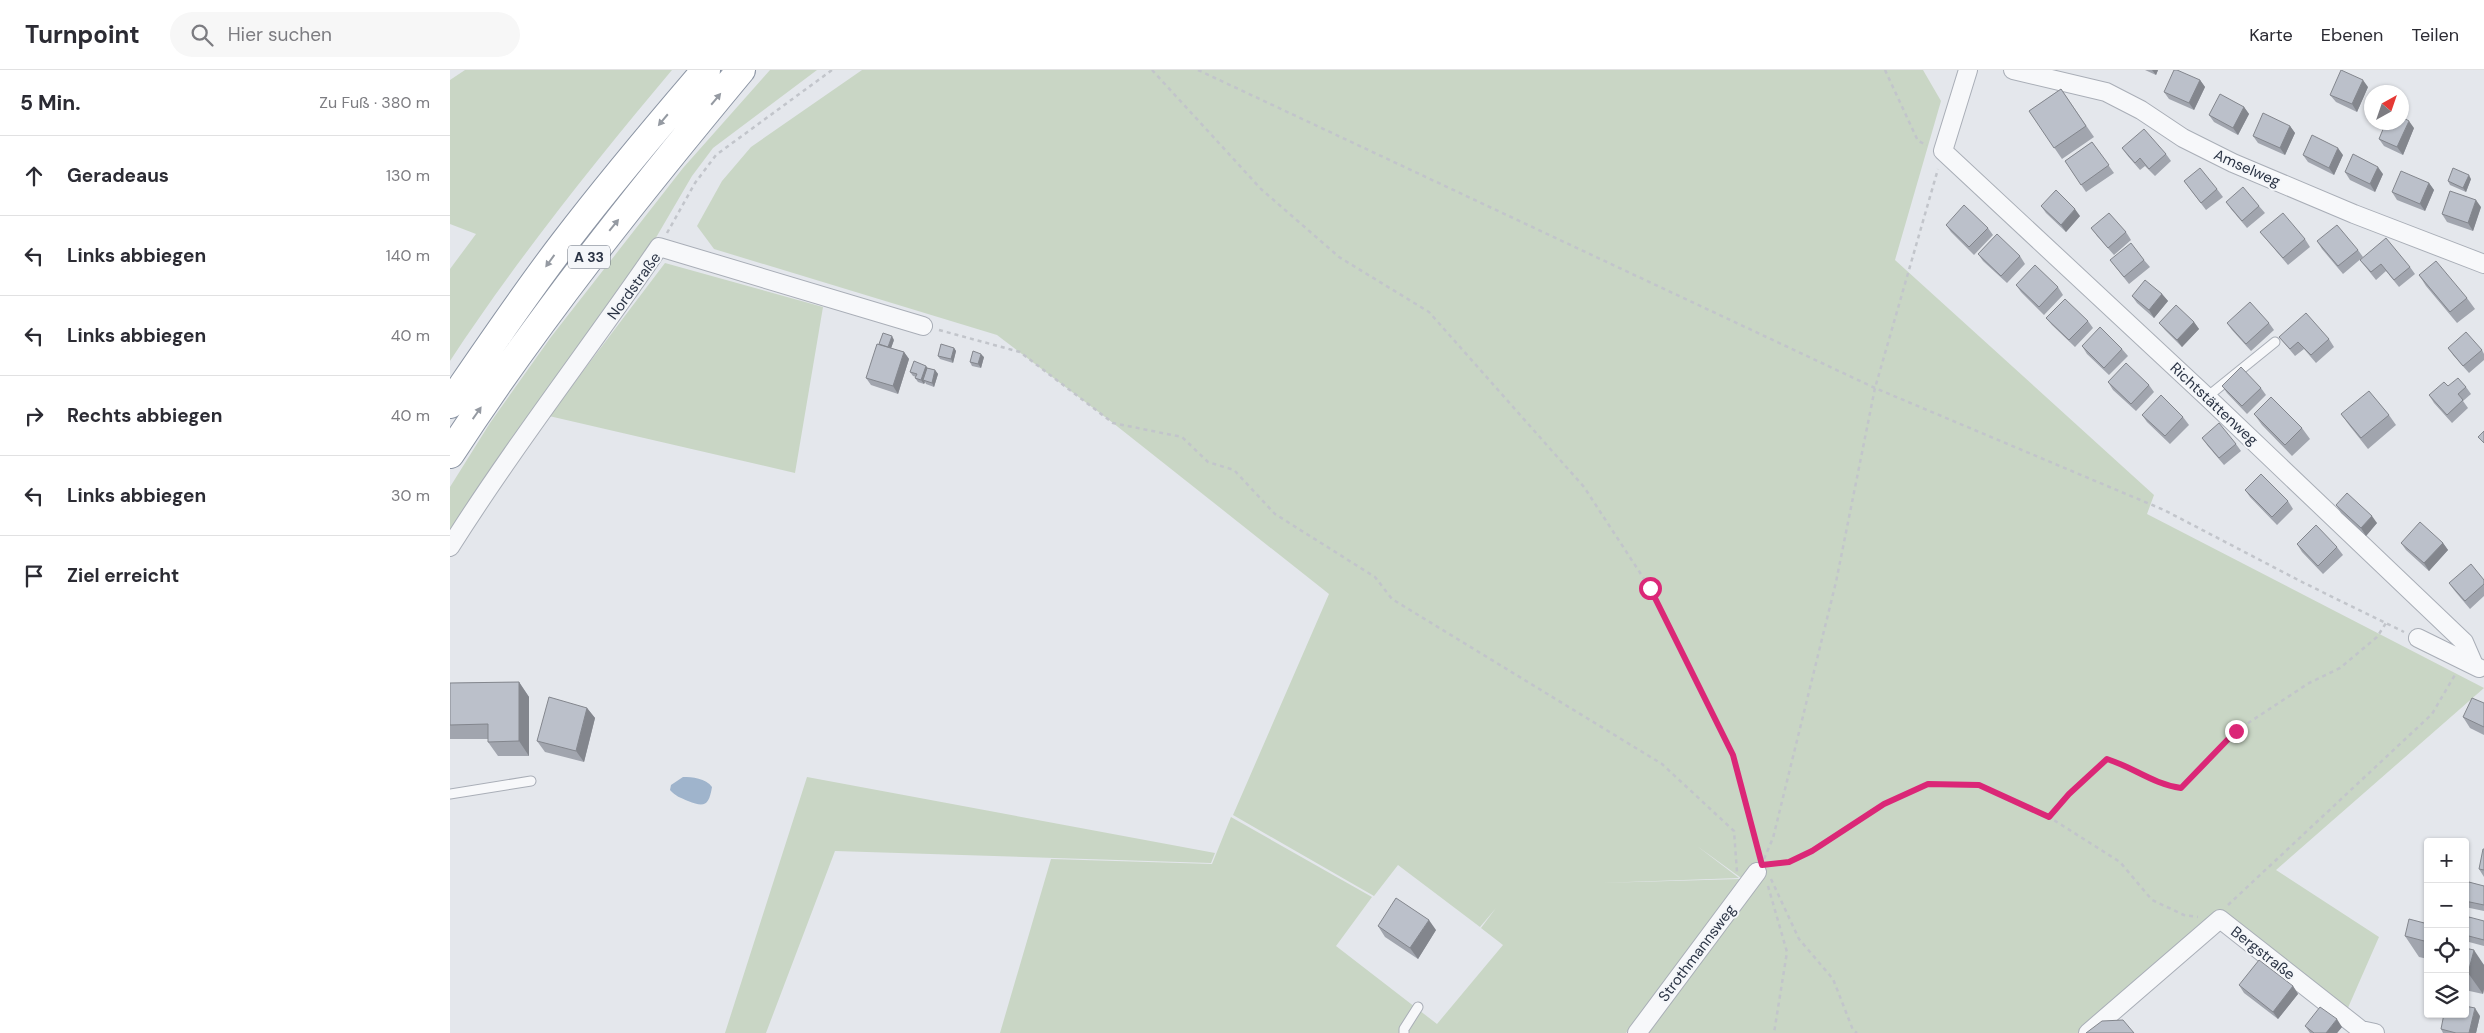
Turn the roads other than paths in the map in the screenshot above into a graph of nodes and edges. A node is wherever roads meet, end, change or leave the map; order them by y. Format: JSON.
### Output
{"nodes":[{"id":1,"x":706,"y":70,"type":"edge"},
{"id":2,"x":741,"y":70,"type":"edge"},
{"id":3,"x":1968,"y":70,"type":"edge"},
{"id":4,"x":2013,"y":70,"type":"edge"},
{"id":5,"x":2484,"y":264,"type":"edge"},
{"id":6,"x":923,"y":326,"type":"road end"},
{"id":7,"x":2275,"y":342,"type":"dead end"},
{"id":8,"x":2207,"y":397,"type":"junction"},
{"id":9,"x":450,"y":404,"type":"edge"},
{"id":10,"x":450,"y":454,"type":"edge"},
{"id":11,"x":450,"y":547,"type":"edge"},
{"id":12,"x":2418,"y":638,"type":"road end"},
{"id":13,"x":2474,"y":665,"type":"edge"},
{"id":14,"x":531,"y":781,"type":"dead end"},
{"id":15,"x":450,"y":794,"type":"edge"},
{"id":16,"x":1763,"y":873,"type":"road end"},
{"id":17,"x":1418,"y":1008,"type":"dead end"},
{"id":18,"x":1404,"y":1033,"type":"edge"},
{"id":19,"x":1636,"y":1033,"type":"edge"},
{"id":20,"x":2088,"y":1033,"type":"edge"},
{"id":21,"x":2375,"y":1033,"type":"edge"}],
"edges":[{"from":1,"to":9,"type":"highway","number":"A 33","one_way":true},
{"from":10,"to":2,"type":"highway","number":"A 33","one_way":true},
{"from":3,"to":8,"type":"street","name":"Richtstättenweg"},
{"from":4,"to":5,"type":"street","name":"Amselweg"},
{"from":6,"to":11,"type":"street","name":"Nordstraße"},
{"from":7,"to":8,"type":"lane"},
{"from":8,"to":13,"type":"street","name":"Richtstättenweg"},
{"from":12,"to":13,"type":"street"},
{"from":14,"to":15,"type":"lane"},
{"from":16,"to":19,"type":"street","name":"Strothmannsweg"},
{"from":17,"to":18,"type":"lane"},
{"from":20,"to":21,"type":"street","name":"Bergstraße"}]}
